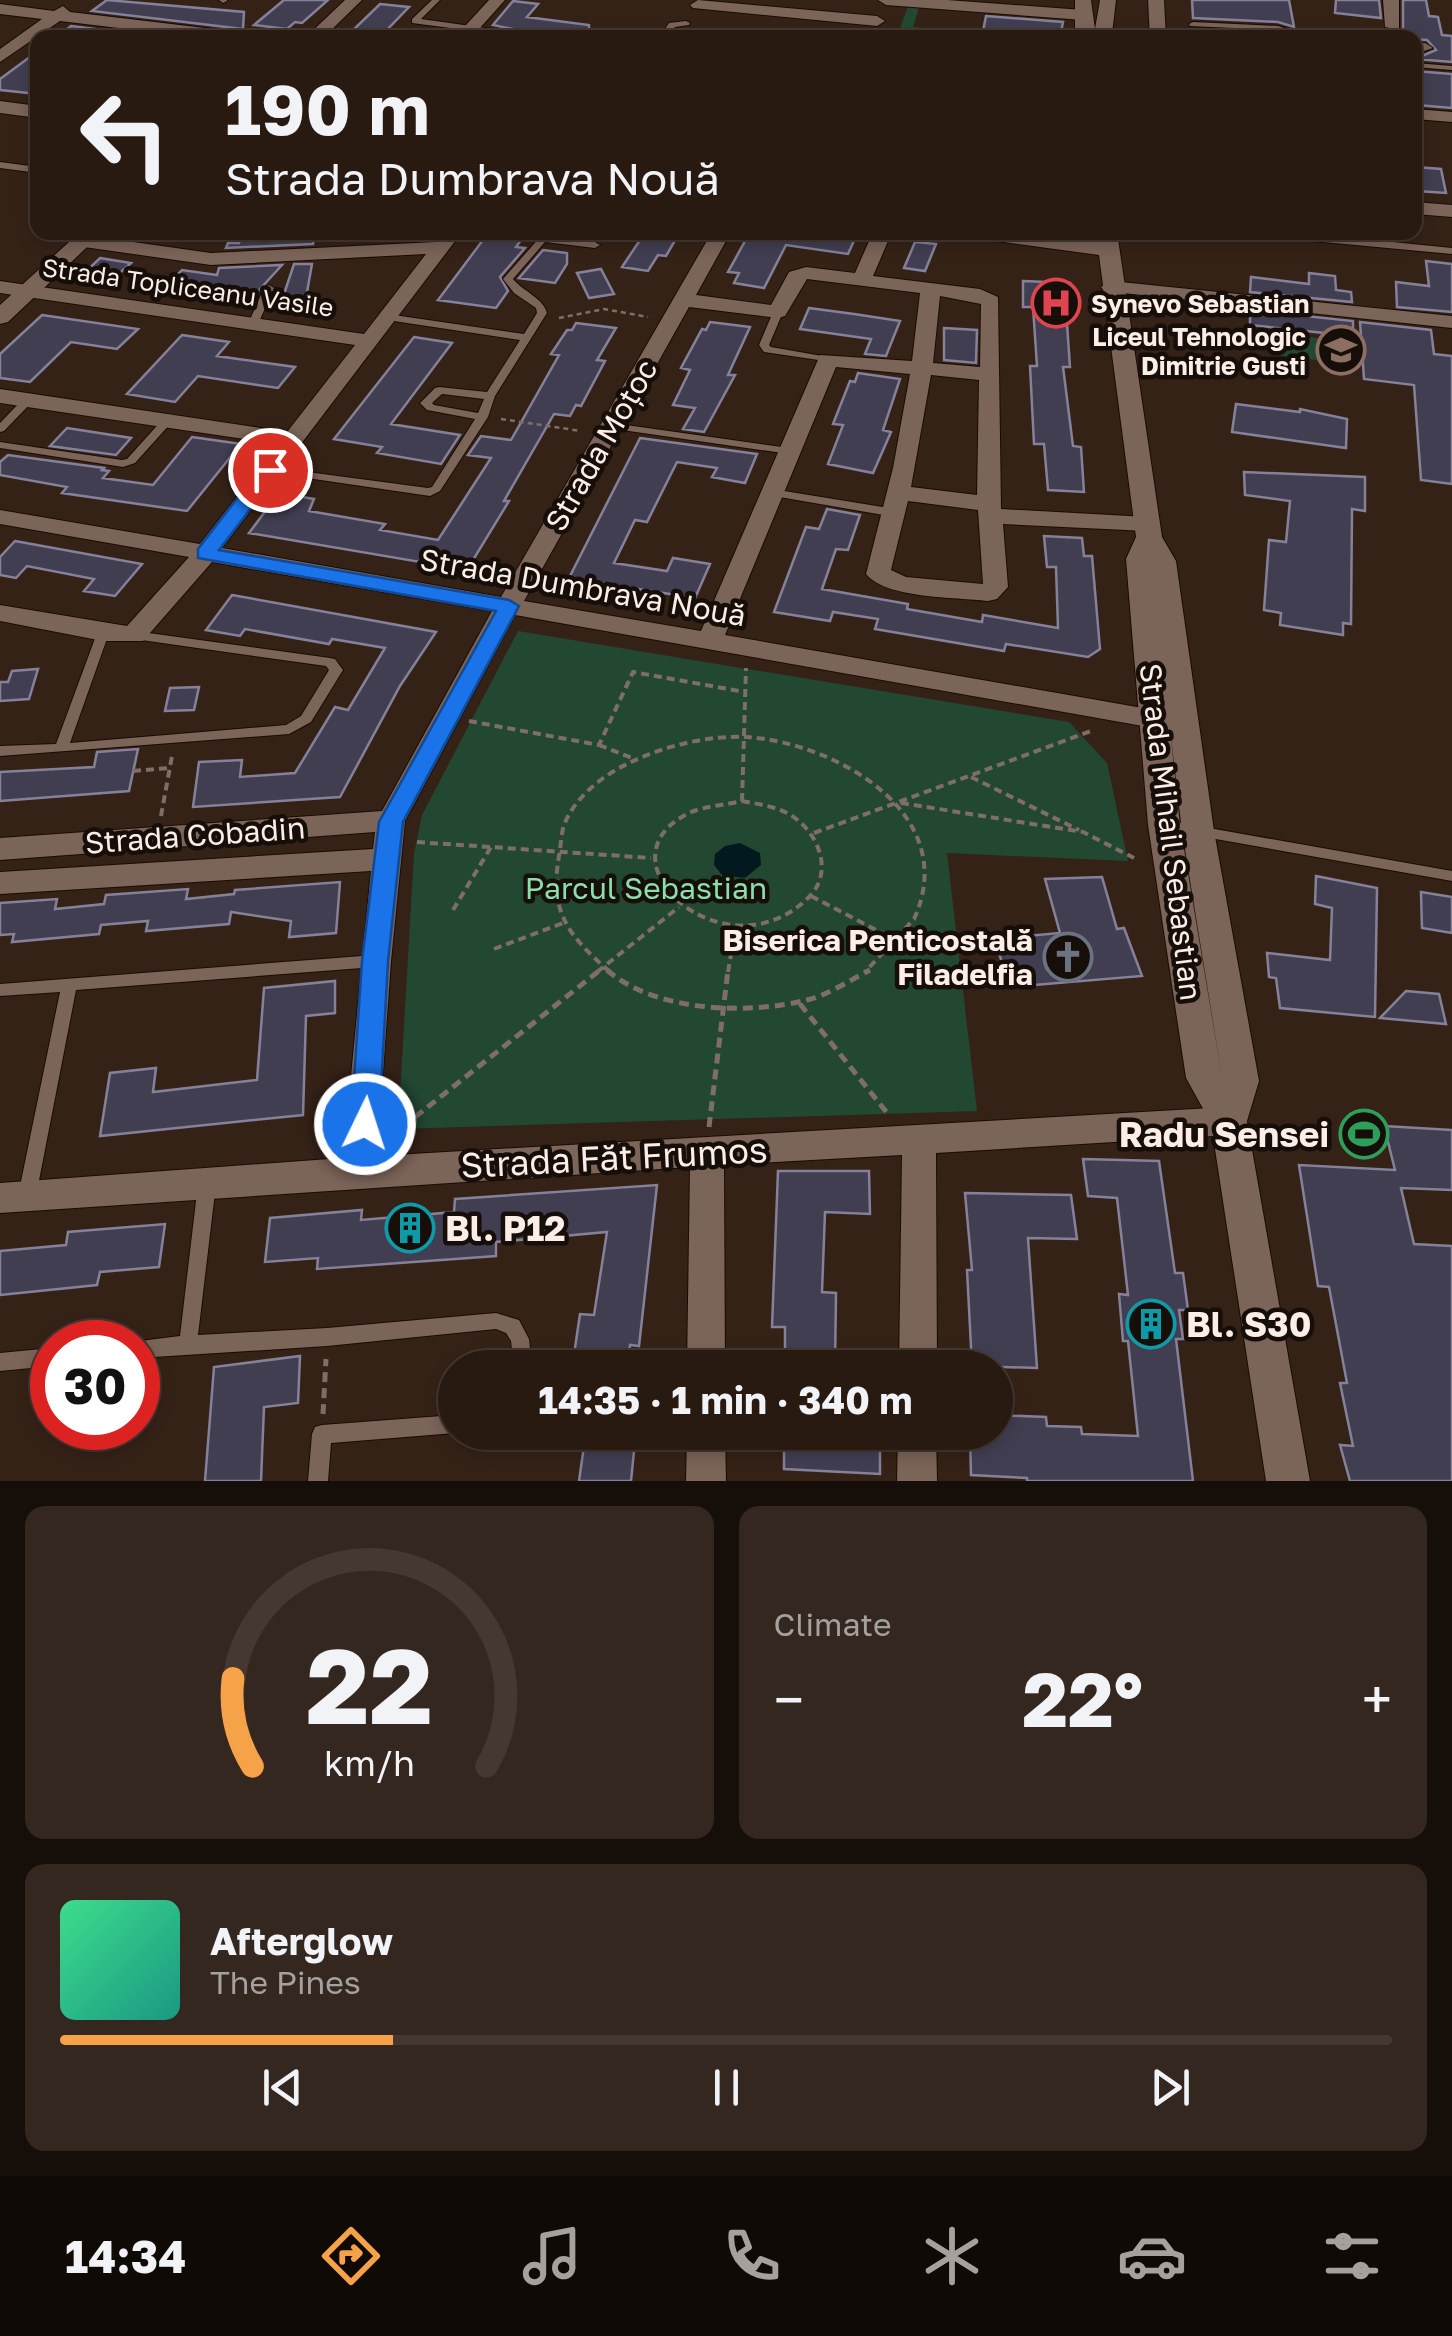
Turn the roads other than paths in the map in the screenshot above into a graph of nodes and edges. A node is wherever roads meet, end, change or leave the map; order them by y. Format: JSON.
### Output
{"nodes":[{"id":1,"x":79,"y":0,"type":"edge"},
{"id":2,"x":354,"y":0,"type":"edge"},
{"id":3,"x":436,"y":0,"type":"edge"},
{"id":4,"x":497,"y":0,"type":"edge"},
{"id":5,"x":885,"y":0,"type":"edge"},
{"id":6,"x":1108,"y":0,"type":"edge"},
{"id":7,"x":1156,"y":0,"type":"edge"},
{"id":8,"x":1391,"y":0,"type":"edge"},
{"id":9,"x":698,"y":6,"type":"dead end"},
{"id":10,"x":1083,"y":8,"type":"edge"},
{"id":11,"x":0,"y":9,"type":"edge"},
{"id":12,"x":804,"y":15,"type":"junction"},
{"id":13,"x":57,"y":16,"type":"junction"},
{"id":14,"x":686,"y":23,"type":"dead end"},
{"id":15,"x":1193,"y":24,"type":"dead end"},
{"id":16,"x":1392,"y":27,"type":"dead end"},
{"id":17,"x":38,"y":30,"type":"edge"},
{"id":18,"x":178,"y":30,"type":"edge"},
{"id":19,"x":322,"y":30,"type":"edge"},
{"id":20,"x":453,"y":30,"type":"edge"},
{"id":21,"x":469,"y":30,"type":"edge"},
{"id":22,"x":669,"y":30,"type":"edge"},
{"id":23,"x":795,"y":30,"type":"edge"},
{"id":24,"x":863,"y":30,"type":"edge"},
{"id":25,"x":876,"y":30,"type":"edge"},
{"id":26,"x":1106,"y":30,"type":"edge"},
{"id":27,"x":1158,"y":30,"type":"edge"},
{"id":28,"x":1285,"y":30,"type":"edge"},
{"id":29,"x":30,"y":35,"type":"edge"},
{"id":30,"x":0,"y":57,"type":"edge"},
{"id":31,"x":1422,"y":65,"type":"edge"},
{"id":32,"x":1452,"y":68,"type":"edge"},
{"id":33,"x":0,"y":110,"type":"edge"},
{"id":34,"x":30,"y":111,"type":"edge"},
{"id":35,"x":1422,"y":115,"type":"edge"},
{"id":36,"x":1452,"y":118,"type":"edge"},
{"id":37,"x":0,"y":164,"type":"edge"},
{"id":38,"x":30,"y":169,"type":"edge"},
{"id":39,"x":1422,"y":209,"type":"edge"},
{"id":40,"x":1452,"y":213,"type":"edge"},
{"id":41,"x":85,"y":240,"type":"edge"},
{"id":42,"x":105,"y":240,"type":"edge"},
{"id":43,"x":447,"y":240,"type":"edge"},
{"id":44,"x":541,"y":240,"type":"edge"},
{"id":45,"x":551,"y":240,"type":"edge"},
{"id":46,"x":717,"y":240,"type":"edge"},
{"id":47,"x":879,"y":240,"type":"edge"},
{"id":48,"x":1334,"y":240,"type":"edge"},
{"id":49,"x":1107,"y":241,"type":"edge"},
{"id":50,"x":594,"y":245,"type":"dead end"},
{"id":51,"x":1452,"y":251,"type":"edge"},
{"id":52,"x":861,"y":281,"type":"junction"},
{"id":53,"x":0,"y":287,"type":"edge"},
{"id":54,"x":1112,"y":287,"type":"junction"},
{"id":55,"x":270,"y":288,"type":"dead end"},
{"id":56,"x":930,"y":290,"type":"junction"},
{"id":57,"x":28,"y":291,"type":"junction"},
{"id":58,"x":678,"y":310,"type":"junction"},
{"id":59,"x":778,"y":312,"type":"junction"},
{"id":60,"x":0,"y":317,"type":"edge"},
{"id":61,"x":388,"y":318,"type":"junction"},
{"id":62,"x":1452,"y":322,"type":"edge"},
{"id":63,"x":253,"y":324,"type":"junction"},
{"id":64,"x":528,"y":338,"type":"junction"},
{"id":65,"x":369,"y":341,"type":"junction"},
{"id":66,"x":828,"y":360,"type":"junction"},
{"id":67,"x":924,"y":370,"type":"junction"},
{"id":68,"x":988,"y":374,"type":"junction"},
{"id":69,"x":0,"y":396,"type":"edge"},
{"id":70,"x":490,"y":396,"type":"junction"},
{"id":71,"x":28,"y":400,"type":"junction"},
{"id":72,"x":482,"y":417,"type":"junction"},
{"id":73,"x":167,"y":421,"type":"junction"},
{"id":74,"x":0,"y":429,"type":"edge"},
{"id":75,"x":609,"y":430,"type":"junction"},
{"id":76,"x":293,"y":440,"type":"junction"},
{"id":77,"x":0,"y":445,"type":"edge"},
{"id":78,"x":790,"y":451,"type":"junction"},
{"id":79,"x":270,"y":470,"type":"junction"},
{"id":80,"x":772,"y":494,"type":"junction"},
{"id":81,"x":898,"y":503,"type":"junction"},
{"id":82,"x":990,"y":510,"type":"junction"},
{"id":83,"x":0,"y":518,"type":"edge"},
{"id":84,"x":1148,"y":530,"type":"junction"},
{"id":85,"x":205,"y":554,"type":"junction"},
{"id":86,"x":509,"y":606,"type":"junction"},
{"id":87,"x":0,"y":613,"type":"edge"},
{"id":88,"x":103,"y":633,"type":"junction"},
{"id":89,"x":134,"y":634,"type":"junction"},
{"id":90,"x":709,"y":642,"type":"junction"},
{"id":91,"x":1154,"y":720,"type":"junction"},
{"id":92,"x":62,"y":748,"type":"junction"},
{"id":93,"x":0,"y":751,"type":"edge"},
{"id":94,"x":1181,"y":828,"type":"junction"},
{"id":95,"x":387,"y":840,"type":"junction"},
{"id":96,"x":0,"y":849,"type":"edge"},
{"id":97,"x":1452,"y":876,"type":"edge"},
{"id":98,"x":0,"y":882,"type":"edge"},
{"id":99,"x":375,"y":961,"type":"junction"},
{"id":100,"x":69,"y":985,"type":"junction"},
{"id":101,"x":0,"y":990,"type":"edge"},
{"id":102,"x":1229,"y":1121,"type":"junction"},
{"id":103,"x":914,"y":1140,"type":"junction"},
{"id":104,"x":707,"y":1152,"type":"junction"},
{"id":105,"x":361,"y":1165,"type":"junction"},
{"id":106,"x":207,"y":1184,"type":"junction"},
{"id":107,"x":14,"y":1197,"type":"edge"},
{"id":108,"x":188,"y":1344,"type":"junction"},
{"id":109,"x":160,"y":1347,"type":"edge"},
{"id":110,"x":521,"y":1350,"type":"edge"},
{"id":111,"x":706,"y":1350,"type":"edge"},
{"id":112,"x":918,"y":1350,"type":"edge"},
{"id":113,"x":30,"y":1359,"type":"edge"},
{"id":114,"x":0,"y":1362,"type":"edge"},
{"id":115,"x":438,"y":1425,"type":"edge"},
{"id":116,"x":706,"y":1450,"type":"edge"},
{"id":117,"x":918,"y":1450,"type":"edge"},
{"id":118,"x":318,"y":1481,"type":"edge"},
{"id":119,"x":706,"y":1481,"type":"edge"},
{"id":120,"x":917,"y":1481,"type":"edge"},
{"id":121,"x":1288,"y":1481,"type":"edge"}],
"edges":[{"from":1,"to":13,"type":"street"},
{"from":2,"to":19,"type":"street"},
{"from":3,"to":20,"type":"lane"},
{"from":4,"to":21,"type":"street"},
{"from":5,"to":10,"type":"street"},
{"from":5,"to":25,"type":"street"},
{"from":6,"to":26,"type":"main road"},
{"from":7,"to":27,"type":"street"},
{"from":8,"to":16,"type":"street"},
{"from":9,"to":12,"type":"street"},
{"from":11,"to":13,"type":"street"},
{"from":12,"to":23,"type":"street"},
{"from":12,"to":24,"type":"street"},
{"from":13,"to":17,"type":"street"},
{"from":13,"to":18,"type":"street"},
{"from":14,"to":22,"type":"lane"},
{"from":15,"to":28,"type":"lane"},
{"from":29,"to":30,"type":"street"},
{"from":31,"to":32,"type":"lane"},
{"from":33,"to":34,"type":"main road"},
{"from":35,"to":36,"type":"street"},
{"from":37,"to":38,"type":"lane"},
{"from":39,"to":40,"type":"street"},
{"from":41,"to":57,"type":"main road"},
{"from":42,"to":43,"type":"street"},
{"from":43,"to":61,"type":"street"},
{"from":44,"to":64,"type":"lane"},
{"from":45,"to":50,"type":"lane"},
{"from":46,"to":58,"type":"street","name":"Strada Moțoc"},
{"from":47,"to":52,"type":"street"},
{"from":48,"to":51,"type":"lane"},
{"from":49,"to":54,"type":"main road","name":"Strada Mihail Sebastian"},
{"from":52,"to":56,"type":"street"},
{"from":52,"to":59,"type":"street"},
{"from":53,"to":57,"type":"street","name":"Strada Topliceanu Vasile"},
{"from":54,"to":62,"type":"street"},
{"from":54,"to":84,"type":"main road","name":"Strada Mihail Sebastian"},
{"from":55,"to":63,"type":"lane"},
{"from":56,"to":67,"type":"street"},
{"from":56,"to":68,"type":"street"},
{"from":57,"to":60,"type":"main road"},
{"from":57,"to":63,"type":"street","name":"Strada Topliceanu Vasile"},
{"from":58,"to":59,"type":"street"},
{"from":58,"to":75,"type":"street","name":"Strada Moțoc"},
{"from":59,"to":66,"type":"lane"},
{"from":61,"to":64,"type":"lane"},
{"from":61,"to":65,"type":"street"},
{"from":63,"to":65,"type":"street","name":"Strada Topliceanu Vasile"},
{"from":64,"to":70,"type":"lane"},
{"from":65,"to":76,"type":"street"},
{"from":66,"to":67,"type":"street"},
{"from":66,"to":78,"type":"street"},
{"from":67,"to":68,"type":"street"},
{"from":67,"to":81,"type":"street"},
{"from":68,"to":82,"type":"street"},
{"from":69,"to":71,"type":"street"},
{"from":70,"to":72,"type":"lane"},
{"from":70,"to":72,"type":"lane"},
{"from":71,"to":73,"type":"street"},
{"from":71,"to":74,"type":"lane"},
{"from":72,"to":79,"type":"lane"},
{"from":73,"to":76,"type":"street"},
{"from":73,"to":77,"type":"lane"},
{"from":75,"to":78,"type":"lane"},
{"from":75,"to":86,"type":"street","name":"Strada Moțoc"},
{"from":76,"to":79,"type":"street"},
{"from":78,"to":80,"type":"street"},
{"from":79,"to":85,"type":"street"},
{"from":80,"to":81,"type":"lane"},
{"from":80,"to":90,"type":"street"},
{"from":81,"to":82,"type":"street"},
{"from":81,"to":82,"type":"street"},
{"from":82,"to":84,"type":"street"},
{"from":83,"to":85,"type":"street","name":"Strada Dumbrava Nouă"},
{"from":84,"to":91,"type":"main road","name":"Strada Mihail Sebastian"},
{"from":84,"to":94,"type":"main road","name":"Strada Mihail Sebastian"},
{"from":85,"to":86,"type":"street","name":"Strada Dumbrava Nouă"},
{"from":85,"to":89,"type":"street"},
{"from":86,"to":90,"type":"street","name":"Strada Dumbrava Nouă"},
{"from":86,"to":95,"type":"street","name":"Strada Moțoc"},
{"from":87,"to":88,"type":"street"},
{"from":88,"to":89,"type":"street"},
{"from":88,"to":92,"type":"lane"},
{"from":89,"to":92,"type":"lane"},
{"from":90,"to":91,"type":"street","name":"Strada Dumbrava Nouă"},
{"from":91,"to":94,"type":"main road","name":"Strada Mihail Sebastian"},
{"from":92,"to":93,"type":"lane"},
{"from":94,"to":97,"type":"lane"},
{"from":94,"to":102,"type":"main road","name":"Strada Mihail Sebastian"},
{"from":95,"to":96,"type":"street","name":"Strada Cobadin"},
{"from":95,"to":98,"type":"street","name":"Strada Cobadin"},
{"from":95,"to":99,"type":"street","name":"Strada Moțoc"},
{"from":99,"to":100,"type":"lane"},
{"from":99,"to":105,"type":"street","name":"Strada Moțoc"},
{"from":100,"to":101,"type":"lane"},
{"from":100,"to":107,"type":"lane"},
{"from":102,"to":103,"type":"street","name":"Strada Făt Frumos"},
{"from":102,"to":121,"type":"main road","name":"Strada Mihail Sebastian"},
{"from":103,"to":104,"type":"street","name":"Strada Făt Frumos"},
{"from":103,"to":112,"type":"street"},
{"from":104,"to":105,"type":"street","name":"Strada Făt Frumos"},
{"from":104,"to":111,"type":"street"},
{"from":105,"to":106,"type":"street","name":"Strada Făt Frumos"},
{"from":106,"to":107,"type":"street","name":"Strada Făt Frumos"},
{"from":106,"to":108,"type":"lane"},
{"from":108,"to":109,"type":"lane"},
{"from":108,"to":110,"type":"lane"},
{"from":113,"to":114,"type":"lane"},
{"from":115,"to":118,"type":"lane"},
{"from":116,"to":119,"type":"street"},
{"from":117,"to":120,"type":"street"}]}
